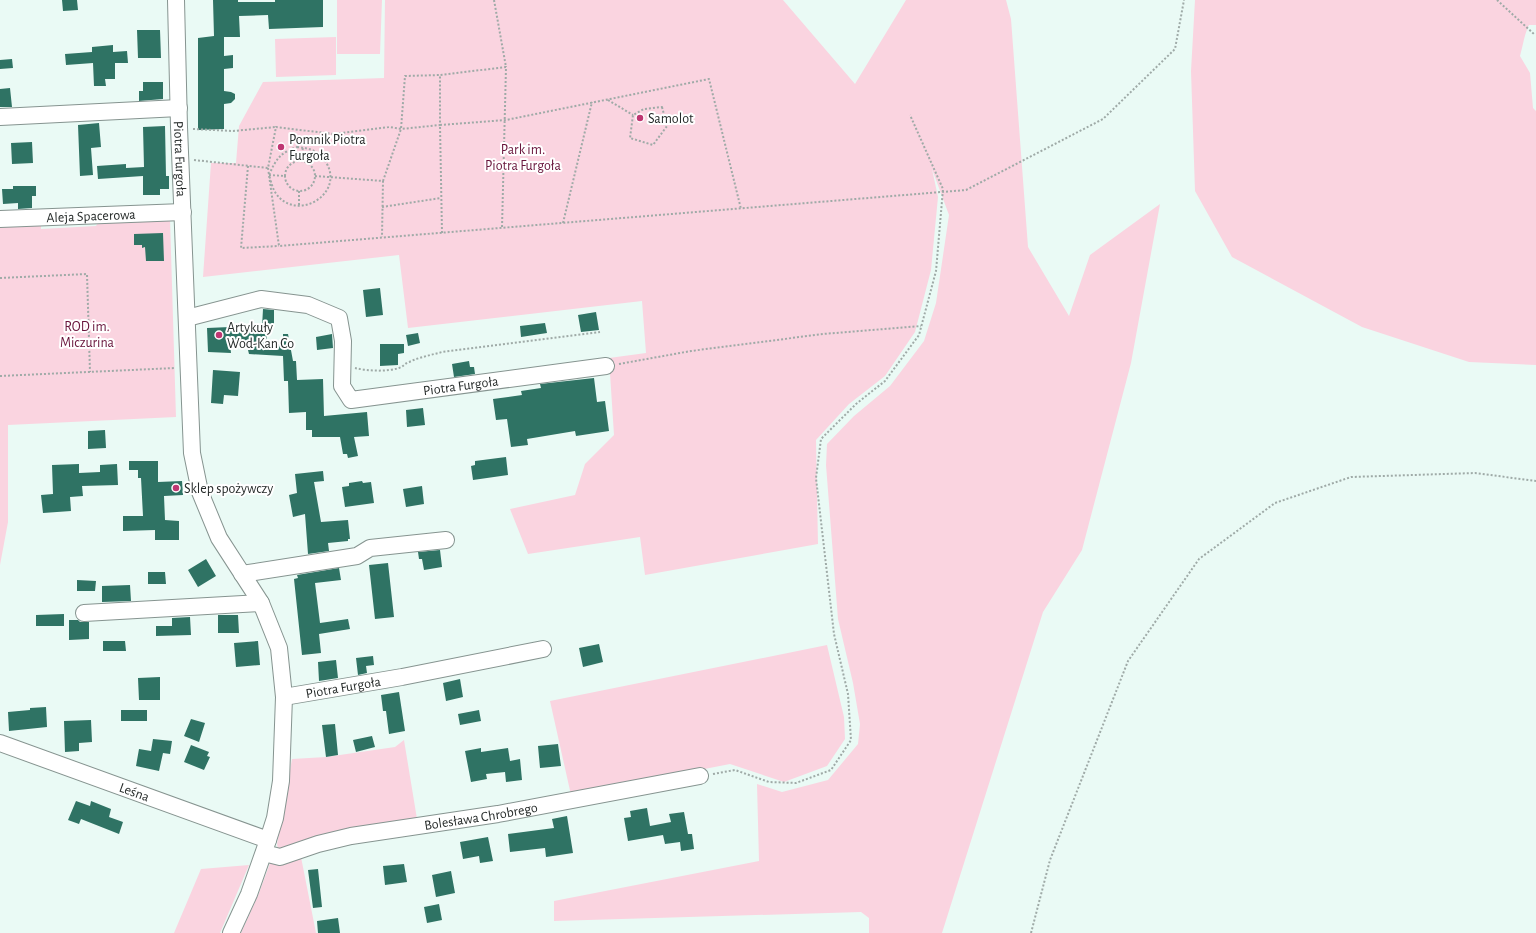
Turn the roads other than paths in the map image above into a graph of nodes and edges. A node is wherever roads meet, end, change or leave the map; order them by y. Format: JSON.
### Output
{"nodes":[{"id":1,"x":176,"y":0,"type":"edge"},
{"id":2,"x":179,"y":108,"type":"junction"},
{"id":3,"x":0,"y":117,"type":"edge"},
{"id":4,"x":183,"y":212,"type":"junction"},
{"id":5,"x":0,"y":219,"type":"edge"},
{"id":6,"x":188,"y":318,"type":"junction"},
{"id":7,"x":606,"y":366,"type":"road end"},
{"id":8,"x":446,"y":540,"type":"dead end"},
{"id":9,"x":242,"y":574,"type":"junction"},
{"id":10,"x":261,"y":603,"type":"junction"},
{"id":11,"x":84,"y":612,"type":"dead end"},
{"id":12,"x":543,"y":649,"type":"dead end"},
{"id":13,"x":284,"y":697,"type":"junction"},
{"id":14,"x":0,"y":743,"type":"edge"},
{"id":15,"x":700,"y":776,"type":"road end"},
{"id":16,"x":266,"y":847,"type":"junction"},
{"id":17,"x":231,"y":933,"type":"edge"}],
"edges":[{"from":1,"to":2,"type":"street","name":"Piotra Furgoła"},
{"from":2,"to":3,"type":"street"},
{"from":2,"to":4,"type":"street","name":"Piotra Furgoła"},
{"from":4,"to":5,"type":"street","name":"Aleja Spacerowa"},
{"from":4,"to":6,"type":"street","name":"Piotra Furgoła"},
{"from":6,"to":7,"type":"street","name":"Piotra Furgoła"},
{"from":6,"to":9,"type":"street","name":"Piotra Furgoła"},
{"from":8,"to":9,"type":"street"},
{"from":9,"to":10,"type":"street","name":"Piotra Furgoła"},
{"from":10,"to":11,"type":"street"},
{"from":10,"to":13,"type":"street","name":"Piotra Furgoła"},
{"from":12,"to":13,"type":"street","name":"Piotra Furgoła"},
{"from":13,"to":16,"type":"street","name":"Piotra Furgoła"},
{"from":14,"to":16,"type":"street","name":"Leśna"},
{"from":15,"to":16,"type":"street","name":"Bolesława Chrobrego"},
{"from":16,"to":17,"type":"street","name":"Piotra Furgoła"}]}
